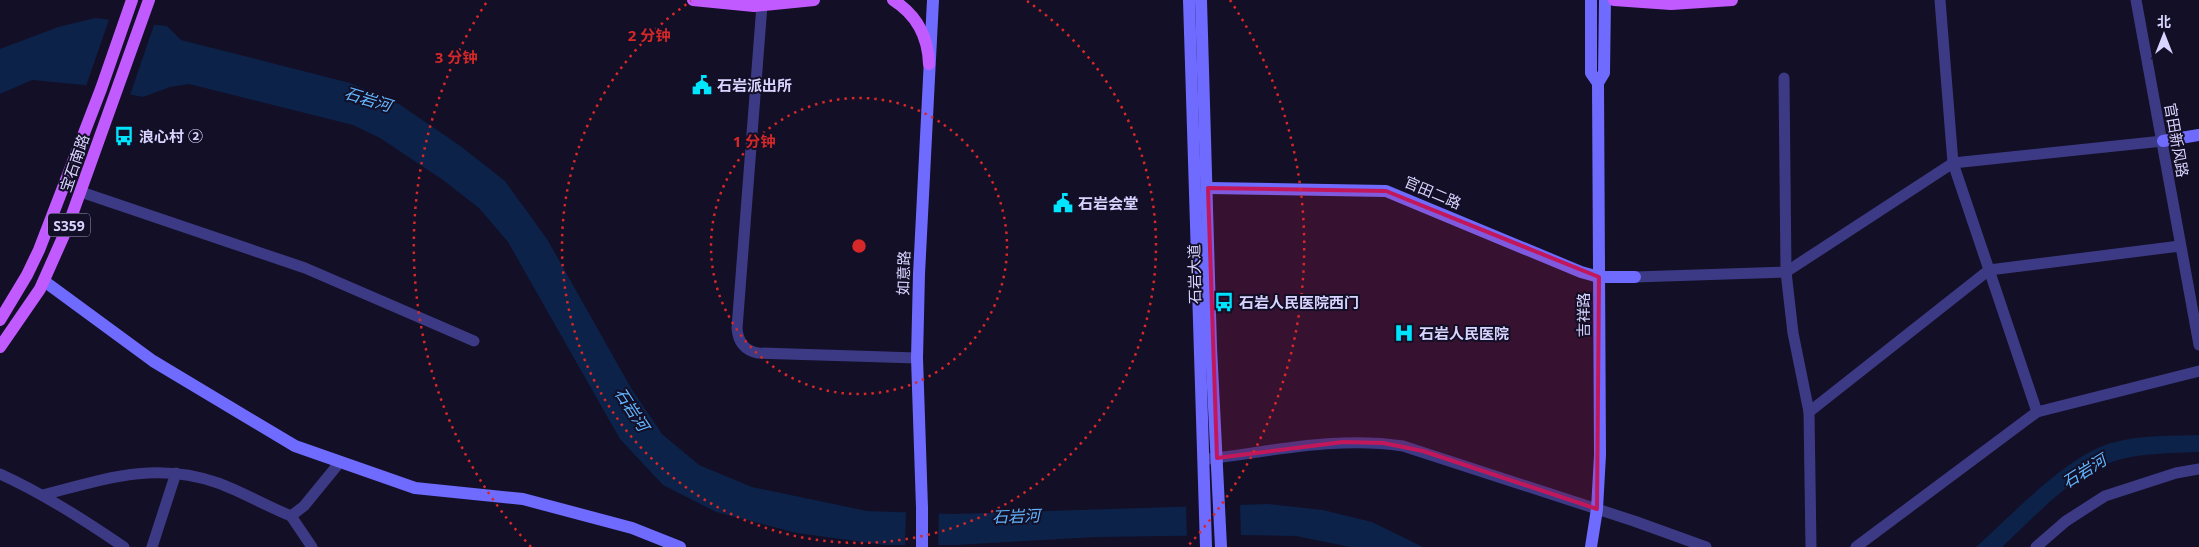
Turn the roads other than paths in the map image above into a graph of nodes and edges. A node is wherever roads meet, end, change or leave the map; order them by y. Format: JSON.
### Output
{"nodes":[{"id":1,"x":132,"y":0,"type":"edge"},
{"id":2,"x":693,"y":0,"type":"edge"},
{"id":3,"x":814,"y":0,"type":"edge"},
{"id":4,"x":893,"y":0,"type":"edge"},
{"id":5,"x":933,"y":0,"type":"edge"},
{"id":6,"x":1189,"y":0,"type":"edge"},
{"id":7,"x":1200,"y":0,"type":"edge"},
{"id":8,"x":1591,"y":0,"type":"edge"},
{"id":9,"x":1605,"y":0,"type":"edge"},
{"id":10,"x":1614,"y":0,"type":"edge"},
{"id":11,"x":1732,"y":0,"type":"edge"},
{"id":12,"x":1940,"y":0,"type":"edge"},
{"id":13,"x":2136,"y":0,"type":"edge"},
{"id":14,"x":148,"y":1,"type":"edge"},
{"id":15,"x":762,"y":5,"type":"junction"},
{"id":16,"x":929,"y":64,"type":"junction"},
{"id":17,"x":1784,"y":78,"type":"dead end"},
{"id":18,"x":1598,"y":83,"type":"junction"},
{"id":19,"x":2199,"y":135,"type":"edge"},
{"id":20,"x":2163,"y":141,"type":"junction"},
{"id":21,"x":1953,"y":163,"type":"junction"},
{"id":22,"x":1208,"y":188,"type":"junction"},
{"id":23,"x":81,"y":192,"type":"junction"},
{"id":24,"x":2180,"y":246,"type":"junction"},
{"id":25,"x":1989,"y":270,"type":"junction"},
{"id":26,"x":1786,"y":272,"type":"junction"},
{"id":27,"x":1599,"y":277,"type":"junction"},
{"id":28,"x":1635,"y":277,"type":"joint"},
{"id":29,"x":44,"y":281,"type":"junction"},
{"id":30,"x":0,"y":320,"type":"edge"},
{"id":31,"x":474,"y":341,"type":"dead end"},
{"id":32,"x":2199,"y":345,"type":"edge"},
{"id":33,"x":0,"y":347,"type":"edge"},
{"id":34,"x":917,"y":358,"type":"junction"},
{"id":35,"x":2199,"y":371,"type":"edge"},
{"id":36,"x":1809,"y":412,"type":"junction"},
{"id":37,"x":2037,"y":412,"type":"junction"},
{"id":38,"x":1217,"y":458,"type":"junction"},
{"id":39,"x":1203,"y":460,"type":"junction"},
{"id":40,"x":340,"y":462,"type":"junction"},
{"id":41,"x":2199,"y":469,"type":"edge"},
{"id":42,"x":176,"y":473,"type":"junction"},
{"id":43,"x":0,"y":474,"type":"edge"},
{"id":44,"x":43,"y":495,"type":"junction"},
{"id":45,"x":1597,"y":509,"type":"junction"},
{"id":46,"x":291,"y":516,"type":"junction"},
{"id":47,"x":1206,"y":544,"type":"edge"},
{"id":48,"x":1221,"y":544,"type":"edge"},
{"id":49,"x":124,"y":547,"type":"edge"},
{"id":50,"x":152,"y":547,"type":"edge"},
{"id":51,"x":312,"y":547,"type":"edge"},
{"id":52,"x":680,"y":547,"type":"edge"},
{"id":53,"x":922,"y":547,"type":"edge"},
{"id":54,"x":1591,"y":547,"type":"edge"},
{"id":55,"x":1706,"y":547,"type":"edge"},
{"id":56,"x":1811,"y":547,"type":"edge"},
{"id":57,"x":1856,"y":547,"type":"edge"},
{"id":58,"x":2036,"y":547,"type":"edge"}],
"edges":[{"from":1,"to":30,"type":"main road","name":"宝石南路","number":"S359"},
{"from":2,"to":15,"type":"main road"},
{"from":3,"to":15,"type":"main road"},
{"from":4,"to":16,"type":"main road"},
{"from":5,"to":16,"type":"street","name":"如意路"},
{"from":6,"to":39,"type":"street","name":"石岩大道"},
{"from":7,"to":22,"type":"street","name":"石岩大道"},
{"from":8,"to":18,"type":"street","name":"吉祥路"},
{"from":9,"to":18,"type":"street","name":"吉祥路"},
{"from":10,"to":11,"type":"main road"},
{"from":12,"to":21,"type":"street"},
{"from":13,"to":20,"type":"street","name":"官田新风路"},
{"from":14,"to":23,"type":"main road","name":"宝石南路","number":"S359"},
{"from":15,"to":34,"type":"street"},
{"from":16,"to":34,"type":"street","name":"如意路"},
{"from":17,"to":26,"type":"street"},
{"from":18,"to":27,"type":"street","name":"吉祥路"},
{"from":19,"to":20,"type":"street"},
{"from":20,"to":21,"type":"street"},
{"from":20,"to":24,"type":"street","name":"官田新风路"},
{"from":21,"to":25,"type":"street"},
{"from":21,"to":26,"type":"street"},
{"from":22,"to":27,"type":"street","name":"官田二路"},
{"from":22,"to":38,"type":"street","name":"石岩大道"},
{"from":23,"to":29,"type":"main road","name":"宝石南路","number":"S359"},
{"from":23,"to":31,"type":"street"},
{"from":24,"to":25,"type":"street"},
{"from":24,"to":32,"type":"street","name":"官田新风路"},
{"from":25,"to":36,"type":"street"},
{"from":25,"to":37,"type":"street"},
{"from":26,"to":28,"type":"street"},
{"from":26,"to":36,"type":"street"},
{"from":27,"to":28,"type":"street","name":"官田二路"},
{"from":27,"to":45,"type":"street","name":"吉祥路"},
{"from":29,"to":33,"type":"main road","name":"宝石南路","number":"S359"},
{"from":29,"to":40,"type":"street"},
{"from":34,"to":53,"type":"street","name":"如意路","bridge":true},
{"from":35,"to":37,"type":"street"},
{"from":36,"to":56,"type":"street"},
{"from":37,"to":57,"type":"street"},
{"from":38,"to":39,"type":"street"},
{"from":38,"to":45,"type":"street"},
{"from":38,"to":48,"type":"street","name":"石岩大道"},
{"from":39,"to":47,"type":"street","name":"石岩大道"},
{"from":40,"to":46,"type":"street"},
{"from":40,"to":52,"type":"street"},
{"from":41,"to":58,"type":"street"},
{"from":42,"to":44,"type":"street"},
{"from":42,"to":46,"type":"street"},
{"from":42,"to":50,"type":"street"},
{"from":43,"to":44,"type":"street"},
{"from":44,"to":49,"type":"street"},
{"from":45,"to":54,"type":"street","name":"吉祥路"},
{"from":45,"to":55,"type":"street"},
{"from":46,"to":51,"type":"street"}]}
